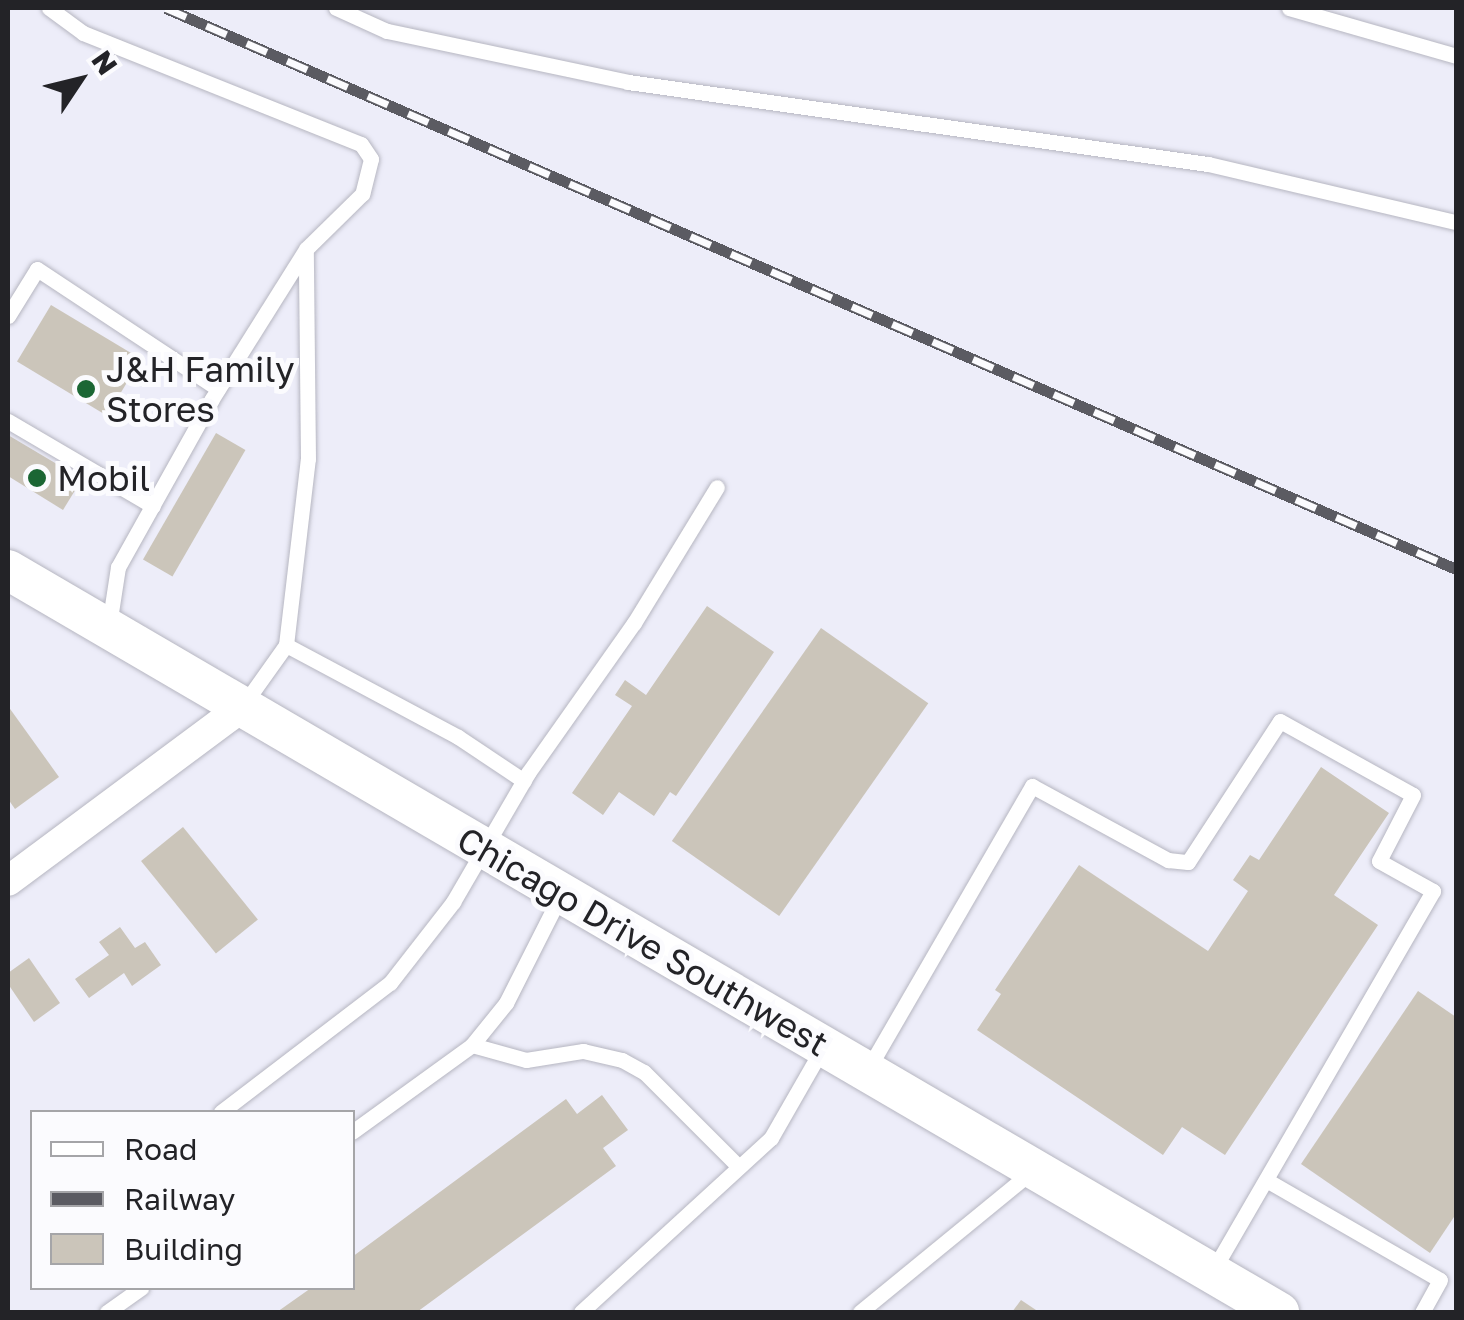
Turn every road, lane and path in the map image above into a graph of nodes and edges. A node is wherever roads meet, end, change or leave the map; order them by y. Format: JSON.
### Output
{"nodes":[{"id":1,"x":49,"y":8,"type":"edge"},
{"id":2,"x":336,"y":8,"type":"edge"},
{"id":3,"x":1289,"y":8,"type":"edge"},
{"id":4,"x":1456,"y":56,"type":"edge"},
{"id":5,"x":1456,"y":222,"type":"edge"},
{"id":6,"x":306,"y":249,"type":"junction"},
{"id":7,"x":8,"y":316,"type":"edge"},
{"id":8,"x":218,"y":389,"type":"junction"},
{"id":9,"x":8,"y":421,"type":"edge"},
{"id":10,"x":717,"y":487,"type":"dead end"},
{"id":11,"x":152,"y":506,"type":"junction"},
{"id":12,"x":8,"y":570,"type":"edge"},
{"id":13,"x":109,"y":629,"type":"junction"},
{"id":14,"x":286,"y":645,"type":"junction"},
{"id":15,"x":242,"y":707,"type":"junction"},
{"id":16,"x":524,"y":781,"type":"junction"},
{"id":17,"x":486,"y":850,"type":"junction"},
{"id":18,"x":8,"y":881,"type":"edge"},
{"id":19,"x":561,"y":894,"type":"junction"},
{"id":20,"x":472,"y":1045,"type":"junction"},
{"id":21,"x":823,"y":1046,"type":"junction"},
{"id":22,"x":866,"y":1072,"type":"junction"},
{"id":23,"x":224,"y":1110,"type":"edge"},
{"id":24,"x":355,"y":1130,"type":"edge"},
{"id":25,"x":739,"y":1167,"type":"junction"},
{"id":26,"x":1034,"y":1170,"type":"junction"},
{"id":27,"x":1268,"y":1181,"type":"junction"},
{"id":28,"x":1212,"y":1273,"type":"junction"},
{"id":29,"x":137,"y":1290,"type":"edge"},
{"id":30,"x":1270,"y":1310,"type":"edge"},
{"id":31,"x":108,"y":1312,"type":"edge"},
{"id":32,"x":581,"y":1312,"type":"edge"},
{"id":33,"x":860,"y":1312,"type":"edge"},
{"id":34,"x":1422,"y":1312,"type":"edge"}],
"edges":[{"from":1,"to":6,"type":"lane"},
{"from":2,"to":5,"type":"lane"},
{"from":3,"to":4,"type":"lane"},
{"from":6,"to":8,"type":"lane"},
{"from":6,"to":14,"type":"lane"},
{"from":7,"to":8,"type":"lane"},
{"from":8,"to":11,"type":"lane"},
{"from":9,"to":11,"type":"lane"},
{"from":10,"to":16,"type":"lane"},
{"from":11,"to":13,"type":"lane"},
{"from":12,"to":13,"type":"main road","name":"Chicago Drive Southwest"},
{"from":13,"to":15,"type":"main road","name":"Chicago Drive Southwest"},
{"from":14,"to":15,"type":"lane"},
{"from":14,"to":16,"type":"lane"},
{"from":15,"to":17,"type":"main road","name":"Chicago Drive Southwest"},
{"from":15,"to":18,"type":"street"},
{"from":16,"to":17,"type":"lane"},
{"from":17,"to":19,"type":"main road","name":"Chicago Drive Southwest"},
{"from":17,"to":23,"type":"lane"},
{"from":19,"to":20,"type":"lane"},
{"from":19,"to":21,"type":"main road","name":"Chicago Drive Southwest"},
{"from":20,"to":24,"type":"lane"},
{"from":20,"to":25,"type":"lane"},
{"from":21,"to":22,"type":"main road","name":"Chicago Drive Southwest"},
{"from":21,"to":25,"type":"lane"},
{"from":22,"to":26,"type":"main road","name":"Chicago Drive Southwest"},
{"from":22,"to":27,"type":"lane"},
{"from":25,"to":32,"type":"lane"},
{"from":26,"to":28,"type":"main road","name":"Chicago Drive Southwest"},
{"from":26,"to":33,"type":"lane"},
{"from":27,"to":28,"type":"lane"},
{"from":27,"to":34,"type":"lane"},
{"from":28,"to":30,"type":"main road","name":"Chicago Drive Southwest"},
{"from":29,"to":31,"type":"lane"}]}
